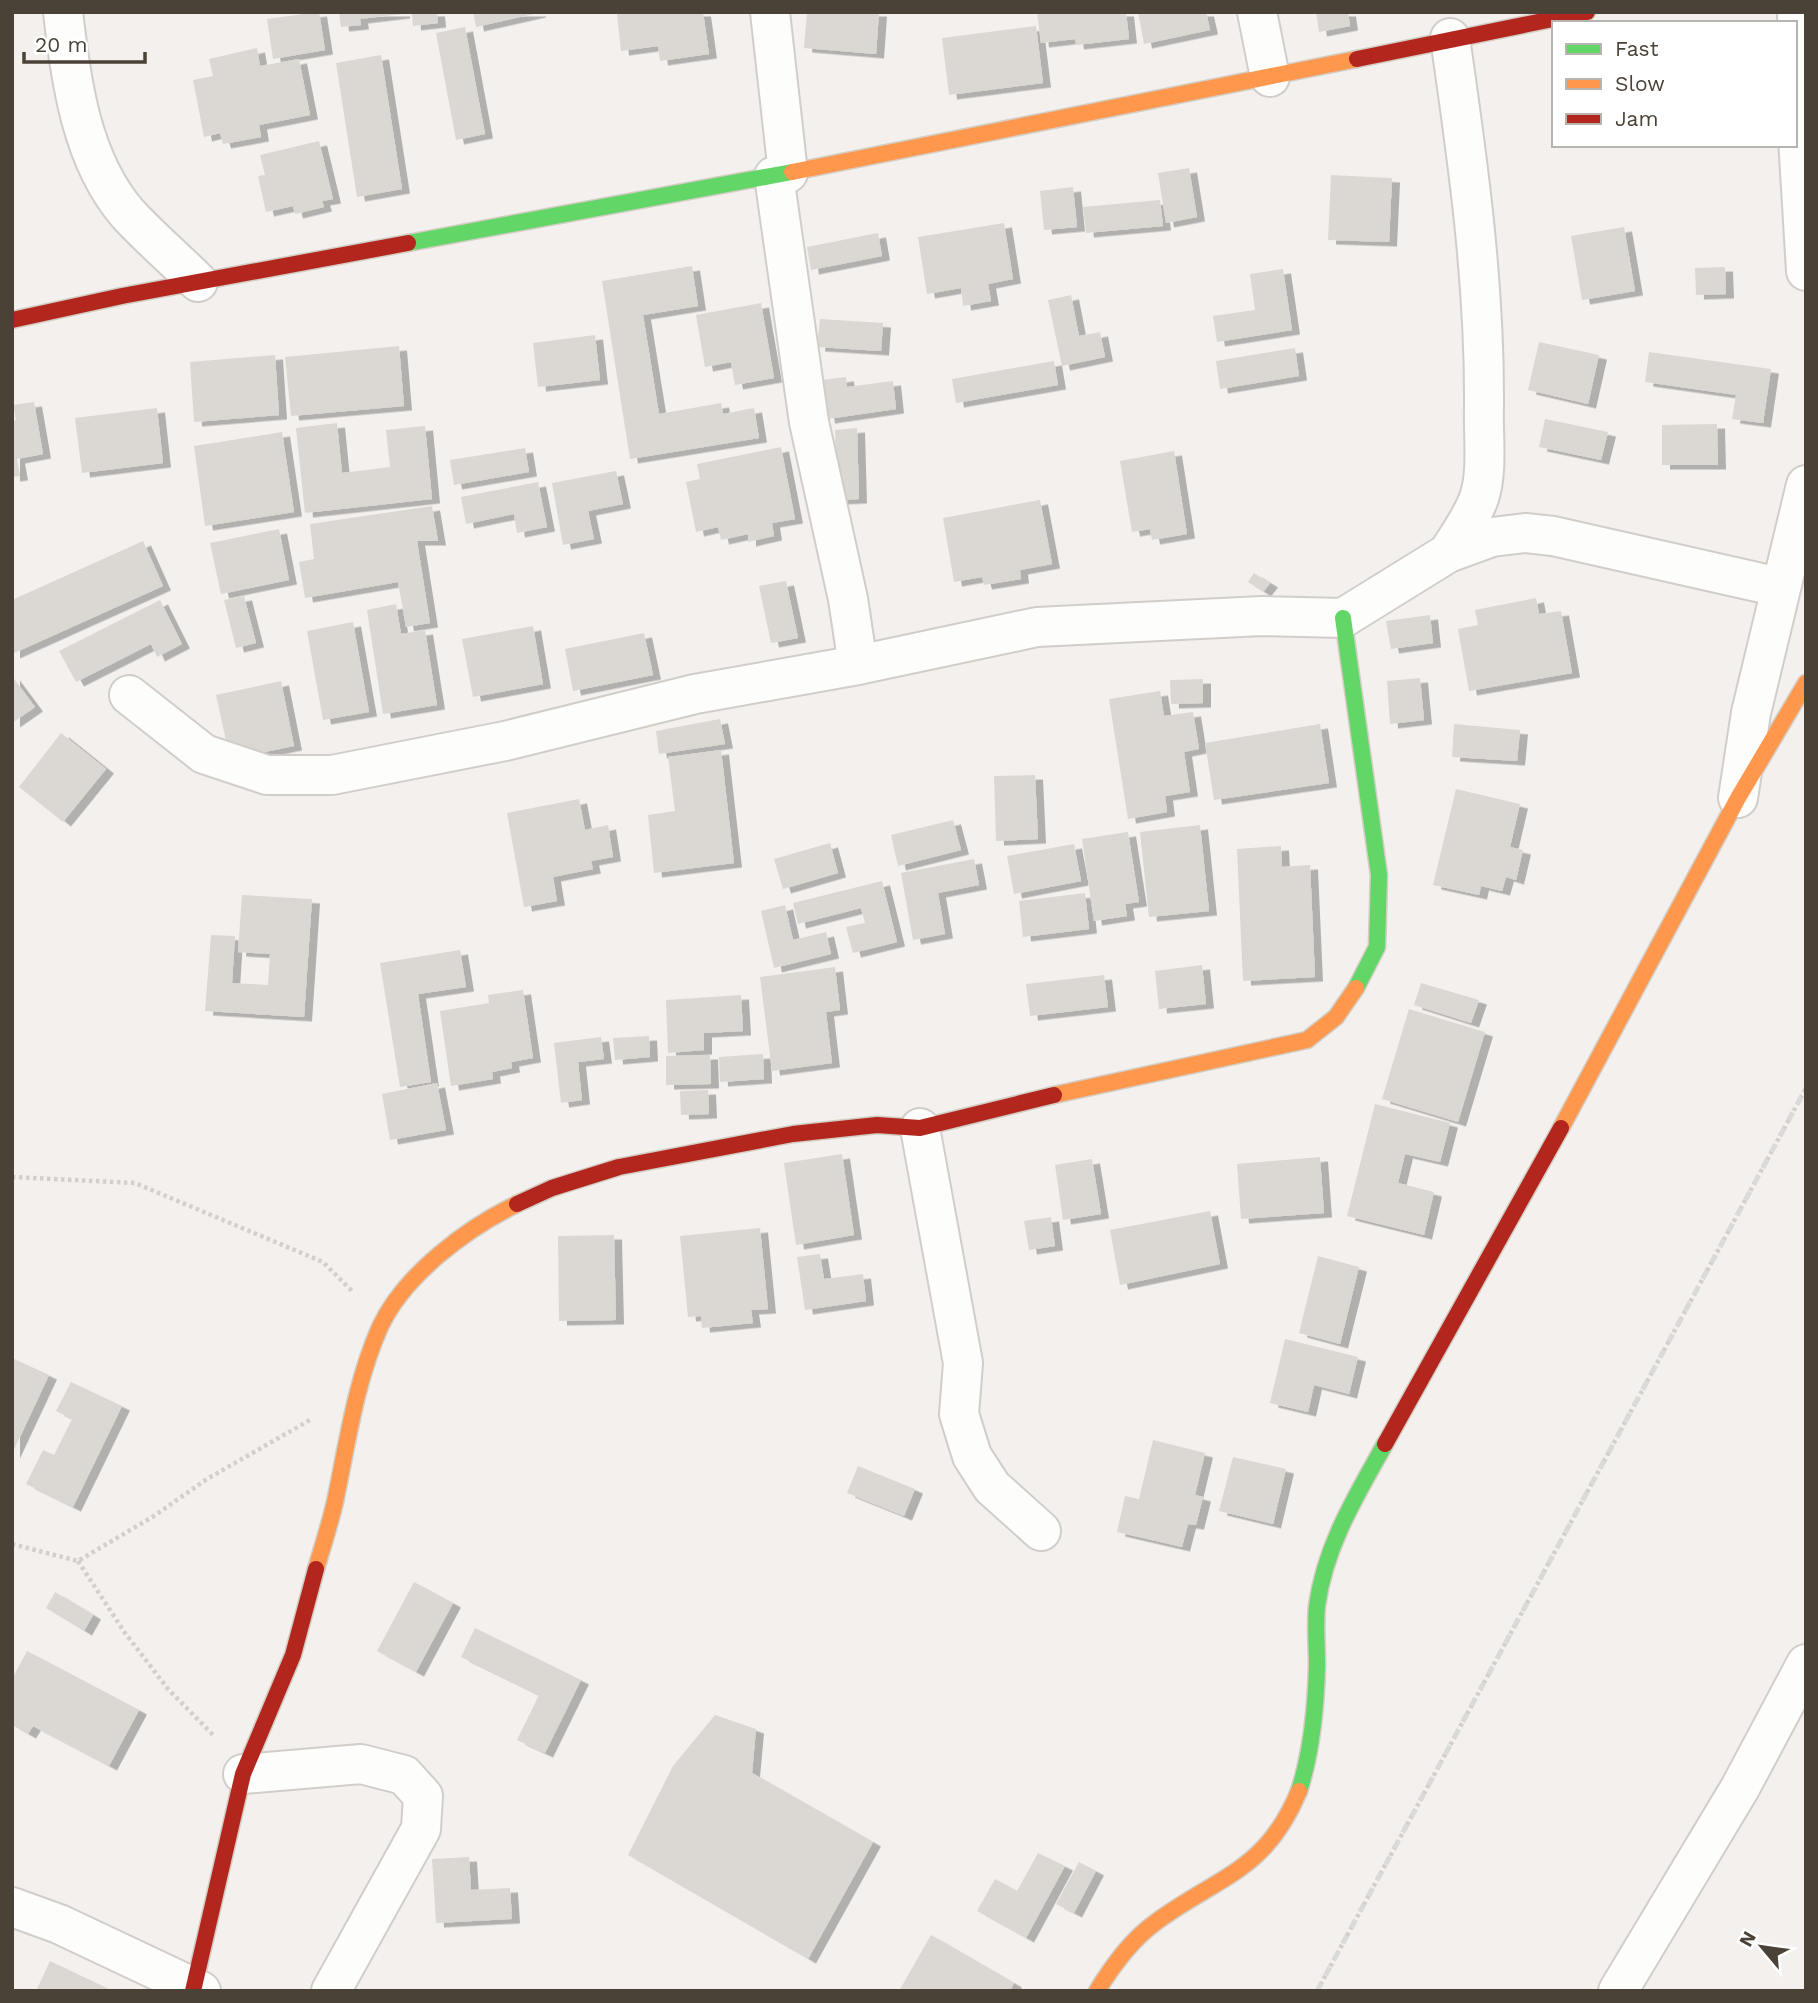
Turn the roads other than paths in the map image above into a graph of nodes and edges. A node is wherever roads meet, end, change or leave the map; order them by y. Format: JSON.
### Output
{"nodes":[{"id":1,"x":63,"y":12,"type":"edge"},
{"id":2,"x":770,"y":12,"type":"edge"},
{"id":3,"x":1257,"y":12,"type":"edge"},
{"id":4,"x":1587,"y":12,"type":"edge"},
{"id":5,"x":1797,"y":12,"type":"edge"},
{"id":6,"x":1450,"y":38,"type":"junction"},
{"id":7,"x":1270,"y":78,"type":"junction"},
{"id":8,"x":781,"y":174,"type":"junction"},
{"id":9,"x":1806,"y":271,"type":"edge"},
{"id":10,"x":198,"y":282,"type":"junction"},
{"id":11,"x":12,"y":320,"type":"edge"},
{"id":12,"x":1806,"y":485,"type":"edge"},
{"id":13,"x":1480,"y":495,"type":"junction"},
{"id":14,"x":1525,"y":533,"type":"junction"},
{"id":15,"x":1448,"y":553,"type":"junction"},
{"id":16,"x":1779,"y":587,"type":"junction"},
{"id":17,"x":1343,"y":618,"type":"junction"},
{"id":18,"x":858,"y":665,"type":"junction"},
{"id":19,"x":1806,"y":683,"type":"edge"},
{"id":20,"x":130,"y":695,"type":"dead end"},
{"id":21,"x":1738,"y":798,"type":"junction"},
{"id":22,"x":920,"y":1128,"type":"junction"},
{"id":23,"x":1041,"y":1531,"type":"dead end"},
{"id":24,"x":1806,"y":1664,"type":"edge"},
{"id":25,"x":243,"y":1774,"type":"junction"},
{"id":26,"x":12,"y":1907,"type":"edge"},
{"id":27,"x":196,"y":1990,"type":"edge"},
{"id":28,"x":331,"y":1991,"type":"edge"},
{"id":29,"x":1097,"y":1991,"type":"edge"},
{"id":30,"x":1618,"y":1991,"type":"edge"}],
"edges":[{"from":1,"to":10,"type":"street"},
{"from":2,"to":8,"type":"street"},
{"from":3,"to":7,"type":"street"},
{"from":4,"to":6,"type":"street"},
{"from":5,"to":9,"type":"street"},
{"from":6,"to":7,"type":"street"},
{"from":6,"to":13,"type":"street"},
{"from":7,"to":8,"type":"street"},
{"from":8,"to":10,"type":"street"},
{"from":8,"to":18,"type":"street"},
{"from":10,"to":11,"type":"street"},
{"from":12,"to":16,"type":"street"},
{"from":13,"to":14,"type":"street"},
{"from":13,"to":15,"type":"street"},
{"from":14,"to":15,"type":"street"},
{"from":14,"to":16,"type":"street"},
{"from":15,"to":17,"type":"street"},
{"from":16,"to":21,"type":"street"},
{"from":17,"to":18,"type":"street"},
{"from":17,"to":22,"type":"street"},
{"from":18,"to":20,"type":"street"},
{"from":19,"to":21,"type":"street"},
{"from":21,"to":29,"type":"street"},
{"from":22,"to":23,"type":"street"},
{"from":22,"to":25,"type":"street"},
{"from":24,"to":30,"type":"street"},
{"from":25,"to":27,"type":"street"},
{"from":25,"to":28,"type":"street"},
{"from":26,"to":27,"type":"street"}]}
